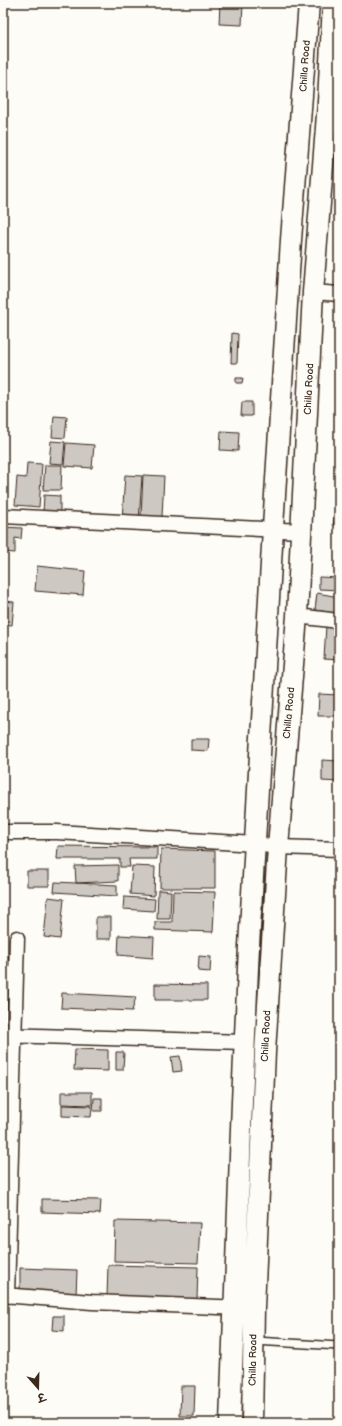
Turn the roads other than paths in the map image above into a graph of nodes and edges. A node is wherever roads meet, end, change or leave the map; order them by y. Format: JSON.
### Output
{"nodes":[{"id":1,"x":309,"y":3,"type":"edge"},
{"id":2,"x":333,"y":3,"type":"edge"},
{"id":3,"x":333,"y":102,"type":"edge"},
{"id":4,"x":313,"y":292,"type":"junction"},
{"id":5,"x":339,"y":294,"type":"edge"},
{"id":6,"x":3,"y":516,"type":"edge"},
{"id":7,"x":274,"y":530,"type":"junction"},
{"id":8,"x":301,"y":531,"type":"junction"},
{"id":9,"x":296,"y":616,"type":"junction"},
{"id":10,"x":339,"y":621,"type":"edge"},
{"id":11,"x":3,"y":832,"type":"edge"},
{"id":12,"x":255,"y":844,"type":"junction"},
{"id":13,"x":278,"y":847,"type":"junction"},
{"id":14,"x":339,"y":850,"type":"edge"},
{"id":15,"x":17,"y":938,"type":"dead end"},
{"id":16,"x":8,"y":1035,"type":"edge"},
{"id":17,"x":244,"y":1042,"type":"junction"},
{"id":18,"x":5,"y":1296,"type":"edge"},
{"id":19,"x":234,"y":1307,"type":"junction"},
{"id":20,"x":254,"y":1308,"type":"junction"},
{"id":21,"x":253,"y":1341,"type":"junction"},
{"id":22,"x":339,"y":1346,"type":"edge"},
{"id":23,"x":230,"y":1423,"type":"edge"},
{"id":24,"x":252,"y":1423,"type":"edge"}],
"edges":[{"from":1,"to":7,"type":"main road","name":"Chilla Road"},
{"from":2,"to":3,"type":"main road","name":"Chilla Road"},
{"from":3,"to":4,"type":"main road","name":"Chilla Road"},
{"from":4,"to":5,"type":"street"},
{"from":4,"to":8,"type":"main road","name":"Chilla Road"},
{"from":6,"to":7,"type":"street"},
{"from":7,"to":8,"type":"street"},
{"from":7,"to":12,"type":"main road","name":"Chilla Road"},
{"from":8,"to":9,"type":"main road","name":"Chilla Road"},
{"from":9,"to":10,"type":"street"},
{"from":9,"to":13,"type":"main road","name":"Chilla Road"},
{"from":11,"to":12,"type":"street"},
{"from":12,"to":13,"type":"street"},
{"from":12,"to":17,"type":"main road","name":"Chilla Road"},
{"from":13,"to":14,"type":"street"},
{"from":13,"to":20,"type":"main road","name":"Chilla Road"},
{"from":15,"to":16,"type":"street"},
{"from":16,"to":17,"type":"street"},
{"from":16,"to":18,"type":"street"},
{"from":17,"to":19,"type":"main road","name":"Chilla Road"},
{"from":18,"to":19,"type":"street"},
{"from":19,"to":20,"type":"street"},
{"from":19,"to":23,"type":"main road","name":"Chilla Road"},
{"from":20,"to":21,"type":"main road","name":"Chilla Road"},
{"from":21,"to":22,"type":"lane"},
{"from":21,"to":24,"type":"main road","name":"Chilla Road"}]}
